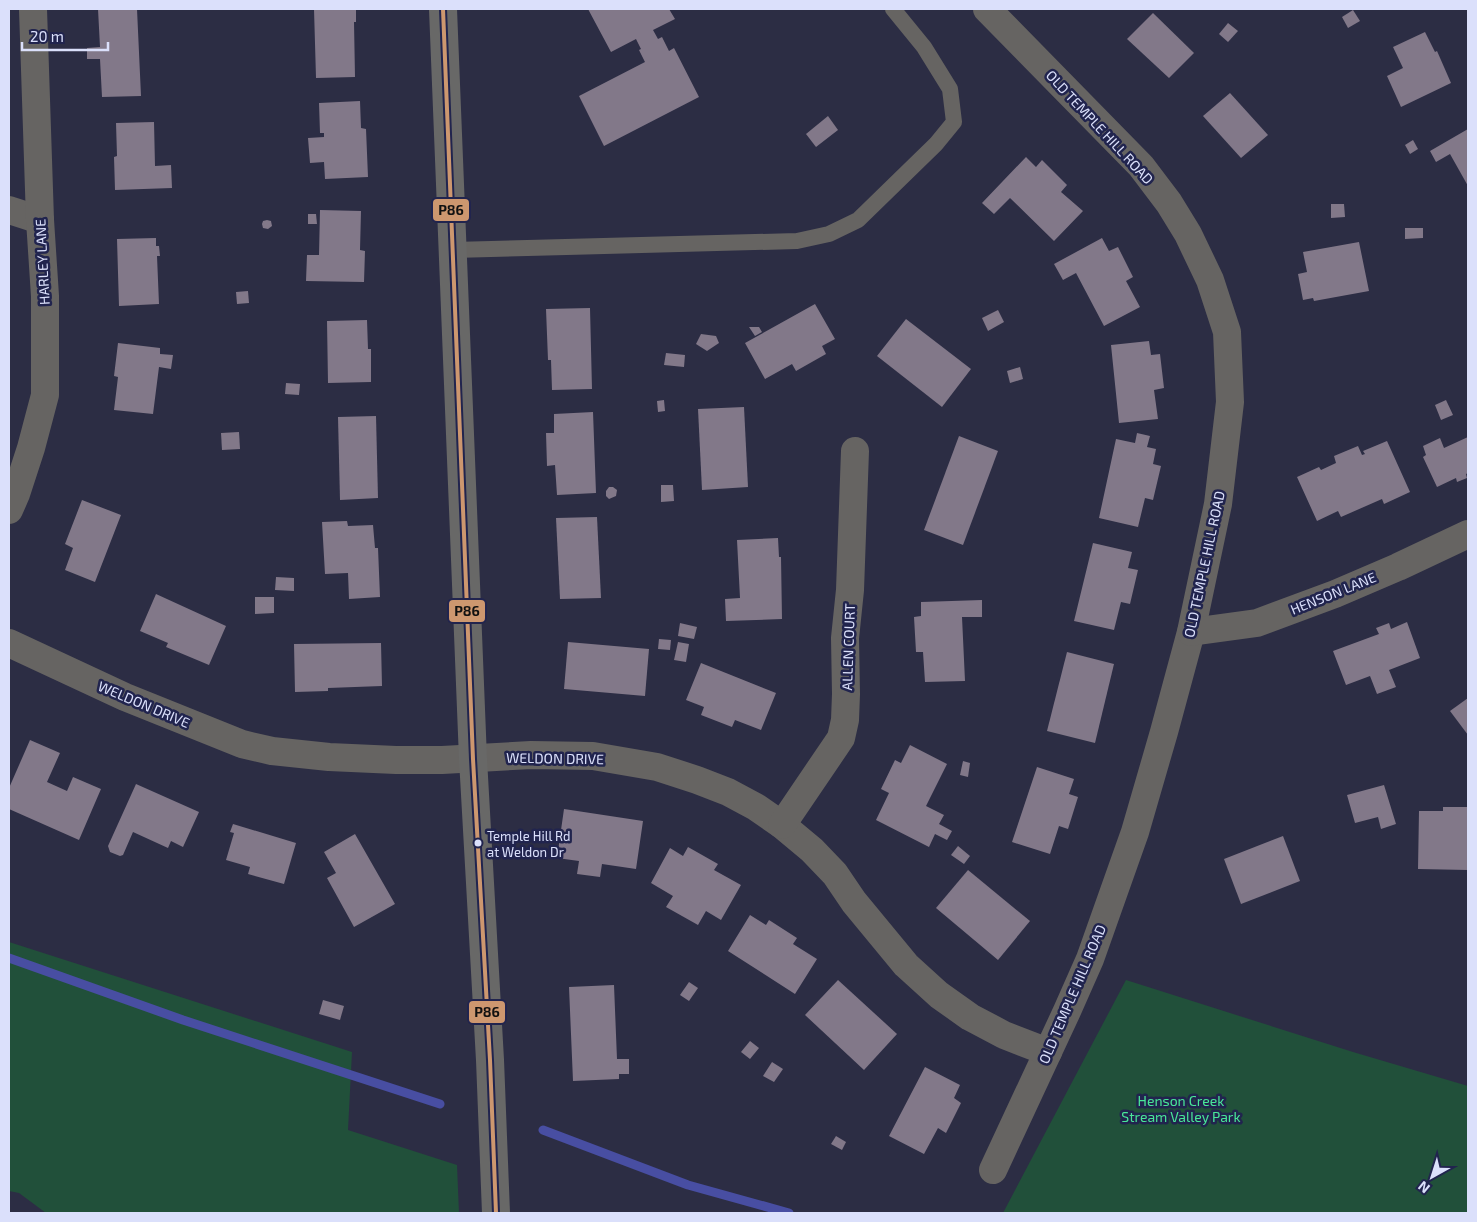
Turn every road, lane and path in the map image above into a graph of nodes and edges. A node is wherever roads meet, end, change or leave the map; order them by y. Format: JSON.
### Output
{"nodes":[{"id":1,"x":33,"y":9,"type":"edge"},
{"id":2,"x":443,"y":9,"type":"edge"},
{"id":3,"x":893,"y":9,"type":"edge"},
{"id":4,"x":987,"y":9,"type":"edge"},
{"id":5,"x":9,"y":210,"type":"edge"},
{"id":6,"x":40,"y":220,"type":"junction"},
{"id":7,"x":453,"y":250,"type":"junction"},
{"id":8,"x":855,"y":452,"type":"dead end"},
{"id":9,"x":9,"y":510,"type":"edge"},
{"id":10,"x":1468,"y":534,"type":"edge"},
{"id":11,"x":1191,"y":632,"type":"junction"},
{"id":12,"x":9,"y":643,"type":"edge"},
{"id":13,"x":473,"y":759,"type":"junction"},
{"id":14,"x":782,"y":825,"type":"junction"},
{"id":15,"x":1048,"y":1052,"type":"junction"},
{"id":16,"x":992,"y":1170,"type":"dead end"},
{"id":17,"x":496,"y":1213,"type":"edge"}],
"edges":[{"from":1,"to":6,"type":"street","name":"HARLEY LANE"},
{"from":2,"to":7,"type":"main road"},
{"from":3,"to":7,"type":"lane"},
{"from":4,"to":11,"type":"street","name":"OLD TEMPLE HILL ROAD"},
{"from":5,"to":6,"type":"street"},
{"from":6,"to":9,"type":"street","name":"HARLEY LANE"},
{"from":7,"to":13,"type":"main road"},
{"from":8,"to":14,"type":"street","name":"ALLEN COURT"},
{"from":10,"to":11,"type":"street","name":"HENSON LANE"},
{"from":11,"to":15,"type":"street","name":"OLD TEMPLE HILL ROAD"},
{"from":12,"to":13,"type":"street","name":"WELDON DRIVE"},
{"from":13,"to":14,"type":"street","name":"WELDON DRIVE"},
{"from":13,"to":17,"type":"main road"},
{"from":14,"to":15,"type":"street","name":"WELDON DRIVE"},
{"from":15,"to":16,"type":"street","name":"OLD TEMPLE HILL ROAD"}]}
